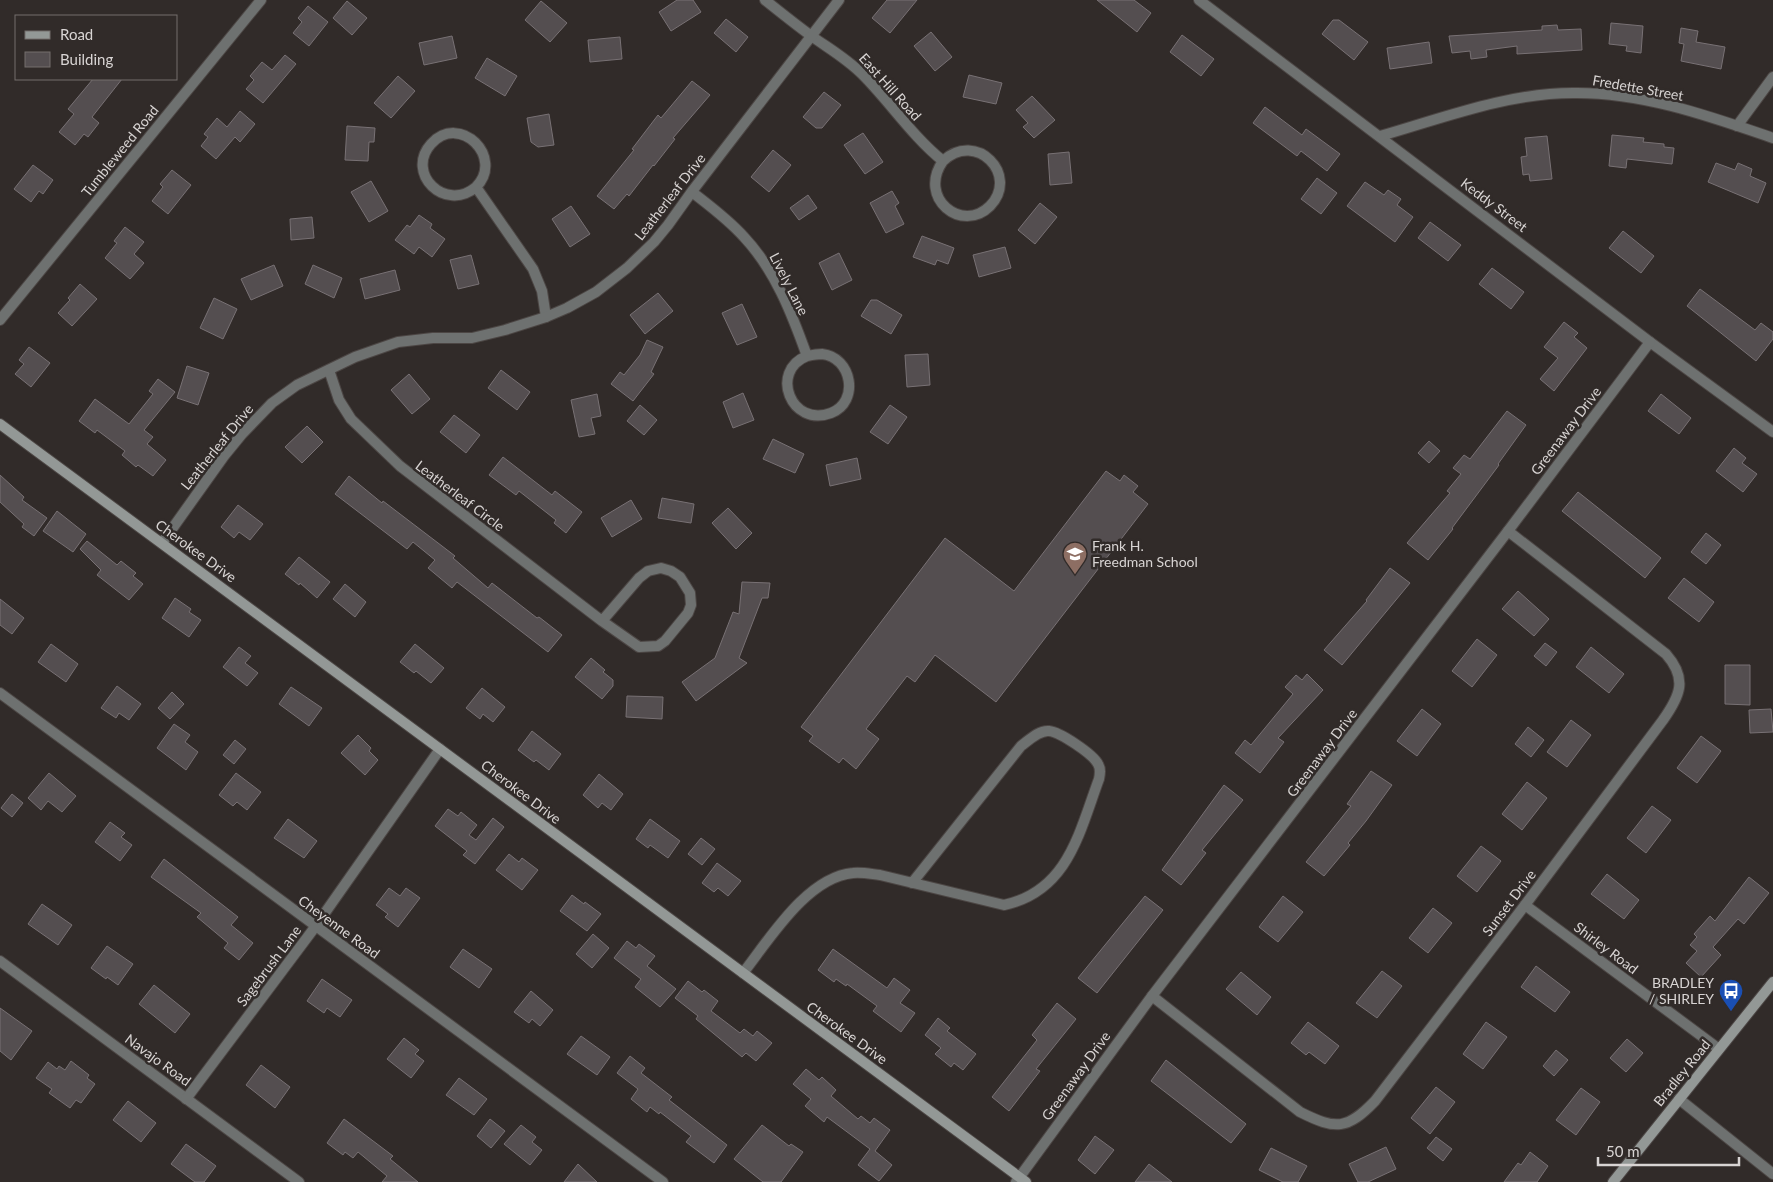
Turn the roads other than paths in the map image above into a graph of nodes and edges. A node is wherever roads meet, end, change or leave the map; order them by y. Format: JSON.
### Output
{"nodes":[{"id":1,"x":261,"y":0,"type":"edge"},
{"id":2,"x":765,"y":0,"type":"edge"},
{"id":3,"x":839,"y":0,"type":"edge"},
{"id":4,"x":1199,"y":0,"type":"edge"},
{"id":5,"x":812,"y":37,"type":"junction"},
{"id":6,"x":1773,"y":77,"type":"edge"},
{"id":7,"x":1738,"y":126,"type":"junction"},
{"id":8,"x":1380,"y":136,"type":"junction"},
{"id":9,"x":1773,"y":138,"type":"edge"},
{"id":10,"x":942,"y":161,"type":"junction"},
{"id":11,"x":476,"y":187,"type":"junction"},
{"id":12,"x":692,"y":192,"type":"junction"},
{"id":13,"x":546,"y":317,"type":"junction"},
{"id":14,"x":0,"y":320,"type":"edge"},
{"id":15,"x":1650,"y":342,"type":"junction"},
{"id":16,"x":807,"y":356,"type":"junction"},
{"id":17,"x":329,"y":370,"type":"junction"},
{"id":18,"x":0,"y":424,"type":"edge"},
{"id":19,"x":1773,"y":432,"type":"edge"},
{"id":20,"x":1508,"y":531,"type":"junction"},
{"id":21,"x":162,"y":542,"type":"junction"},
{"id":22,"x":602,"y":620,"type":"junction"},
{"id":23,"x":0,"y":693,"type":"edge"},
{"id":24,"x":440,"y":749,"type":"junction"},
{"id":25,"x":912,"y":883,"type":"junction"},
{"id":26,"x":1525,"y":905,"type":"junction"},
{"id":27,"x":315,"y":927,"type":"junction"},
{"id":28,"x":0,"y":961,"type":"edge"},
{"id":29,"x":743,"y":973,"type":"junction"},
{"id":30,"x":1773,"y":982,"type":"edge"},
{"id":31,"x":1152,"y":996,"type":"junction"},
{"id":32,"x":1719,"y":1049,"type":"junction"},
{"id":33,"x":186,"y":1099,"type":"junction"},
{"id":34,"x":1679,"y":1099,"type":"junction"},
{"id":35,"x":1773,"y":1174,"type":"edge"},
{"id":36,"x":1020,"y":1180,"type":"edge"},
{"id":37,"x":299,"y":1182,"type":"edge"},
{"id":38,"x":663,"y":1182,"type":"edge"},
{"id":39,"x":1613,"y":1182,"type":"edge"}],
"edges":[{"from":1,"to":14,"type":"street","name":"Tumbleweed Road"},
{"from":2,"to":5,"type":"street","name":"East Hill Road"},
{"from":3,"to":5,"type":"street","name":"Leatherleaf Drive"},
{"from":4,"to":8,"type":"street","name":"Keddy Street"},
{"from":5,"to":10,"type":"street","name":"East Hill Road"},
{"from":5,"to":12,"type":"street","name":"Leatherleaf Drive"},
{"from":6,"to":7,"type":"street"},
{"from":7,"to":8,"type":"street","name":"Fredette Street"},
{"from":7,"to":9,"type":"street","name":"Fredette Street"},
{"from":8,"to":15,"type":"street","name":"Keddy Street"},
{"from":10,"to":10,"type":"street"},
{"from":11,"to":11,"type":"street"},
{"from":11,"to":13,"type":"street"},
{"from":12,"to":13,"type":"street","name":"Leatherleaf Drive"},
{"from":12,"to":16,"type":"street","name":"Lively Lane"},
{"from":13,"to":17,"type":"street","name":"Leatherleaf Drive"},
{"from":15,"to":19,"type":"street","name":"Keddy Street"},
{"from":15,"to":20,"type":"street","name":"Greenaway Drive"},
{"from":16,"to":16,"type":"street"},
{"from":17,"to":21,"type":"street","name":"Leatherleaf Drive"},
{"from":17,"to":22,"type":"street","name":"Leatherleaf Circle"},
{"from":18,"to":21,"type":"street","name":"Cherokee Drive"},
{"from":20,"to":26,"type":"street","name":"Sunset Drive"},
{"from":20,"to":31,"type":"street","name":"Greenaway Drive"},
{"from":21,"to":24,"type":"street","name":"Cherokee Drive"},
{"from":22,"to":22,"type":"street","name":"Leatherleaf Circle"},
{"from":23,"to":27,"type":"street","name":"Cheyenne Road"},
{"from":24,"to":27,"type":"street","name":"Sagebrush Lane"},
{"from":24,"to":29,"type":"street","name":"Cherokee Drive"},
{"from":25,"to":25,"type":"street"},
{"from":25,"to":29,"type":"street"},
{"from":26,"to":31,"type":"street","name":"Sunset Drive"},
{"from":26,"to":32,"type":"street","name":"Shirley Road"},
{"from":27,"to":33,"type":"street","name":"Sagebrush Lane"},
{"from":27,"to":38,"type":"street","name":"Cheyenne Road"},
{"from":28,"to":33,"type":"street","name":"Navajo Road"},
{"from":29,"to":36,"type":"street","name":"Cherokee Drive"},
{"from":30,"to":32,"type":"street","name":"Bradley Road"},
{"from":31,"to":36,"type":"street","name":"Greenaway Drive"},
{"from":32,"to":34,"type":"street","name":"Bradley Road"},
{"from":33,"to":37,"type":"street","name":"Navajo Road"},
{"from":34,"to":35,"type":"street"},
{"from":34,"to":39,"type":"street","name":"Bradley Road"}]}
